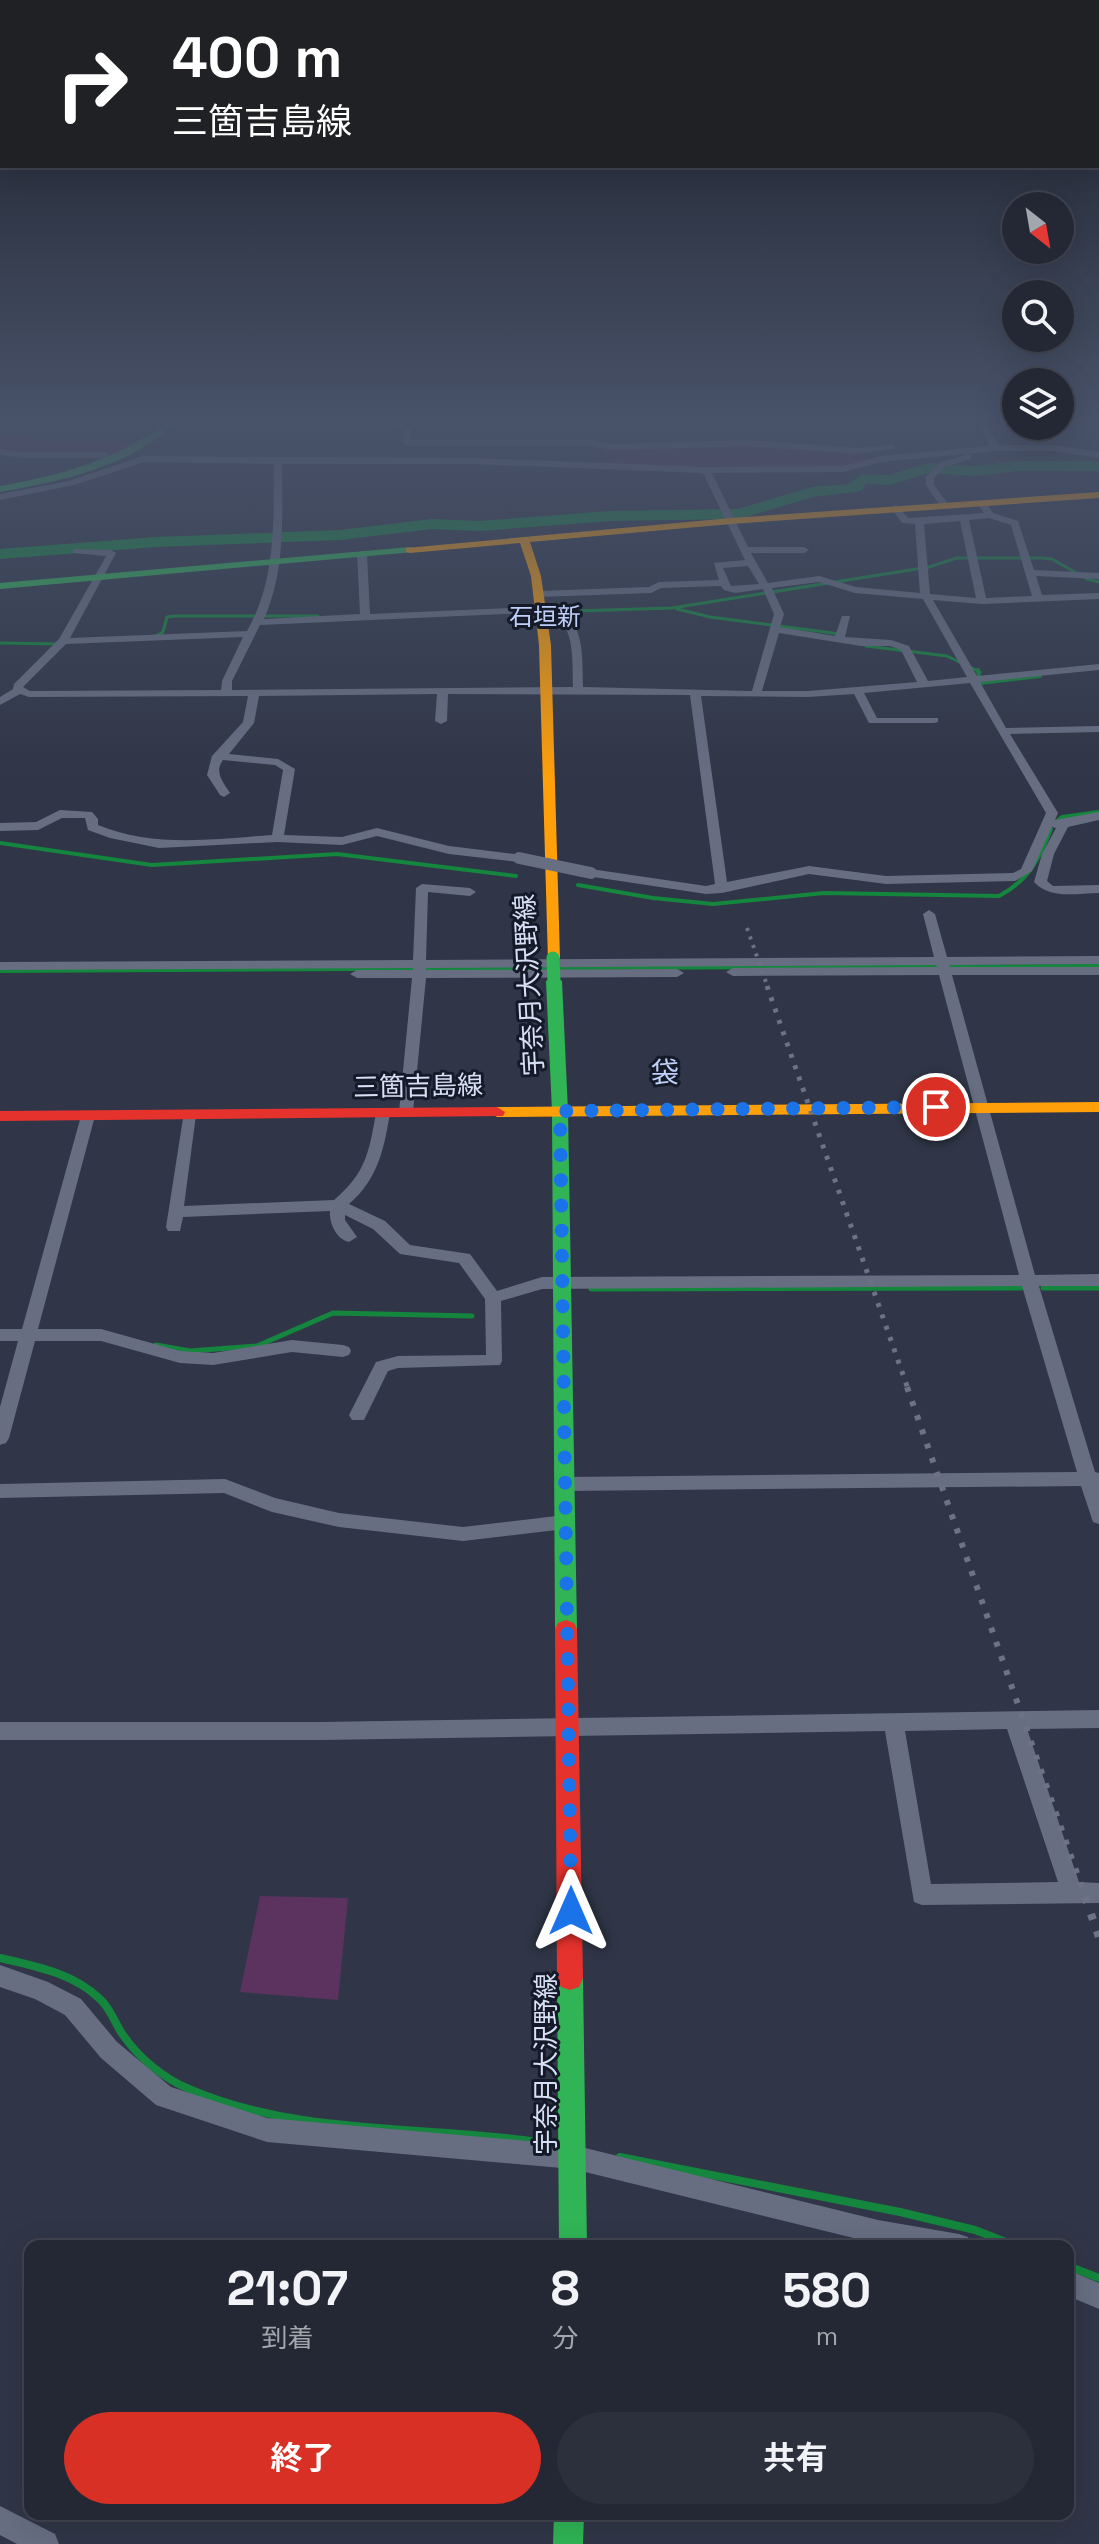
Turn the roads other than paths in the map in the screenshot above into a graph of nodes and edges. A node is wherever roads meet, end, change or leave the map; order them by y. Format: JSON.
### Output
{"nodes":[{"id":1,"x":524,"y":540,"type":"edge"},
{"id":2,"x":277,"y":541,"type":"edge"},
{"id":3,"x":516,"y":541,"type":"edge"},
{"id":4,"x":741,"y":541,"type":"edge"},
{"id":5,"x":920,"y":541,"type":"edge"},
{"id":6,"x":969,"y":541,"type":"edge"},
{"id":7,"x":1021,"y":541,"type":"edge"},
{"id":8,"x":746,"y":550,"type":"junction"},
{"id":9,"x":804,"y":550,"type":"dead end"},
{"id":10,"x":76,"y":551,"type":"dead end"},
{"id":11,"x":362,"y":554,"type":"junction"},
{"id":12,"x":274,"y":562,"type":"junction"},
{"id":13,"x":751,"y":563,"type":"junction"},
{"id":14,"x":1031,"y":573,"type":"junction"},
{"id":15,"x":1099,"y":576,"type":"edge"},
{"id":16,"x":99,"y":577,"type":"junction"},
{"id":17,"x":724,"y":583,"type":"junction"},
{"id":18,"x":0,"y":586,"type":"edge"},
{"id":19,"x":765,"y":586,"type":"junction"},
{"id":20,"x":926,"y":595,"type":"junction"},
{"id":21,"x":1099,"y":596,"type":"edge"},
{"id":22,"x":1038,"y":598,"type":"junction"},
{"id":23,"x":593,"y":601,"type":"dead end"},
{"id":24,"x":982,"y":601,"type":"junction"},
{"id":25,"x":540,"y":602,"type":"junction"},
{"id":26,"x":365,"y":616,"type":"junction"},
{"id":27,"x":846,"y":618,"type":"dead end"},
{"id":28,"x":257,"y":622,"type":"junction"},
{"id":29,"x":775,"y":629,"type":"junction"},
{"id":30,"x":250,"y":634,"type":"junction"},
{"id":31,"x":839,"y":639,"type":"junction"},
{"id":32,"x":63,"y":641,"type":"junction"},
{"id":33,"x":1099,"y":667,"type":"edge"},
{"id":34,"x":973,"y":680,"type":"junction"},
{"id":35,"x":924,"y":685,"type":"junction"},
{"id":36,"x":546,"y":690,"type":"junction"},
{"id":37,"x":578,"y":690,"type":"junction"},
{"id":38,"x":857,"y":690,"type":"junction"},
{"id":39,"x":443,"y":691,"type":"junction"},
{"id":40,"x":695,"y":691,"type":"junction"},
{"id":41,"x":226,"y":693,"type":"junction"},
{"id":42,"x":254,"y":693,"type":"junction"},
{"id":43,"x":756,"y":694,"type":"junction"},
{"id":44,"x":7,"y":696,"type":"edge"},
{"id":45,"x":934,"y":720,"type":"dead end"},
{"id":46,"x":441,"y":721,"type":"dead end"},
{"id":47,"x":1099,"y":729,"type":"edge"},
{"id":48,"x":1002,"y":731,"type":"junction"},
{"id":49,"x":218,"y":756,"type":"junction"},
{"id":50,"x":224,"y":793,"type":"dead end"},
{"id":51,"x":1099,"y":816,"type":"edge"},
{"id":52,"x":1056,"y":824,"type":"junction"},
{"id":53,"x":0,"y":827,"type":"edge"},
{"id":54,"x":277,"y":838,"type":"junction"},
{"id":55,"x":722,"y":889,"type":"junction"},
{"id":56,"x":1099,"y":889,"type":"edge"},
{"id":57,"x":470,"y":892,"type":"dead end"},
{"id":58,"x":929,"y":914,"type":"dead end"},
{"id":59,"x":1099,"y":960,"type":"edge"},
{"id":60,"x":0,"y":966,"type":"edge"},
{"id":61,"x":943,"y":966,"type":"junction"},
{"id":62,"x":420,"y":969,"type":"junction"},
{"id":63,"x":1099,"y":971,"type":"edge"},
{"id":64,"x":981,"y":1106,"type":"junction"},
{"id":65,"x":1099,"y":1107,"type":"edge"},
{"id":66,"x":560,"y":1111,"type":"junction"},
{"id":67,"x":406,"y":1112,"type":"junction"},
{"id":68,"x":383,"y":1113,"type":"junction"},
{"id":69,"x":189,"y":1115,"type":"junction"},
{"id":70,"x":0,"y":1116,"type":"edge"},
{"id":71,"x":88,"y":1116,"type":"junction"},
{"id":72,"x":338,"y":1205,"type":"junction"},
{"id":73,"x":349,"y":1237,"type":"dead end"},
{"id":74,"x":1099,"y":1280,"type":"edge"},
{"id":75,"x":1029,"y":1281,"type":"junction"},
{"id":76,"x":561,"y":1284,"type":"junction"},
{"id":77,"x":493,"y":1305,"type":"junction"},
{"id":78,"x":27,"y":1334,"type":"junction"},
{"id":79,"x":0,"y":1335,"type":"edge"},
{"id":80,"x":343,"y":1351,"type":"dead end"},
{"id":81,"x":358,"y":1415,"type":"dead end"},
{"id":82,"x":0,"y":1438,"type":"edge"},
{"id":83,"x":1094,"y":1479,"type":"edge"},
{"id":84,"x":565,"y":1484,"type":"junction"},
{"id":85,"x":0,"y":1491,"type":"edge"},
{"id":86,"x":1099,"y":1517,"type":"edge"},
{"id":87,"x":565,"y":1522,"type":"junction"},
{"id":88,"x":1099,"y":1719,"type":"edge"},
{"id":89,"x":1014,"y":1720,"type":"junction"},
{"id":90,"x":893,"y":1721,"type":"junction"},
{"id":91,"x":569,"y":1726,"type":"junction"},
{"id":92,"x":0,"y":1731,"type":"edge"},
{"id":93,"x":1072,"y":1892,"type":"junction"},
{"id":94,"x":1099,"y":1893,"type":"edge"},
{"id":95,"x":0,"y":1976,"type":"edge"},
{"id":96,"x":573,"y":2157,"type":"junction"},
{"id":97,"x":573,"y":2240,"type":"edge"},
{"id":98,"x":924,"y":2240,"type":"edge"},
{"id":99,"x":1074,"y":2286,"type":"edge"},
{"id":100,"x":1099,"y":2296,"type":"edge"},
{"id":101,"x":0,"y":2520,"type":"edge"},
{"id":102,"x":569,"y":2520,"type":"edge"},
{"id":103,"x":45,"y":2544,"type":"edge"},
{"id":104,"x":568,"y":2544,"type":"edge"}],
"edges":[{"from":1,"to":25,"type":"main road","name":"宇奈月大沢野線"},
{"from":2,"to":12,"type":"street"},
{"from":3,"to":11,"type":"main road"},
{"from":4,"to":8,"type":"street"},
{"from":5,"to":20,"type":"street"},
{"from":6,"to":24,"type":"street"},
{"from":7,"to":14,"type":"street"},
{"from":8,"to":9,"type":"street"},
{"from":8,"to":13,"type":"street"},
{"from":10,"to":16,"type":"street"},
{"from":11,"to":12,"type":"main road"},
{"from":11,"to":26,"type":"street"},
{"from":12,"to":16,"type":"main road"},
{"from":12,"to":28,"type":"street"},
{"from":13,"to":17,"type":"street"},
{"from":13,"to":19,"type":"street"},
{"from":14,"to":15,"type":"street"},
{"from":14,"to":22,"type":"street"},
{"from":16,"to":18,"type":"main road"},
{"from":16,"to":32,"type":"street"},
{"from":17,"to":19,"type":"street"},
{"from":17,"to":25,"type":"street"},
{"from":19,"to":20,"type":"street"},
{"from":19,"to":29,"type":"street"},
{"from":20,"to":24,"type":"street"},
{"from":20,"to":34,"type":"street"},
{"from":21,"to":22,"type":"street"},
{"from":22,"to":24,"type":"street"},
{"from":23,"to":25,"type":"street"},
{"from":25,"to":26,"type":"street"},
{"from":25,"to":36,"type":"main road","name":"宇奈月大沢野線"},
{"from":25,"to":37,"type":"street"},
{"from":26,"to":28,"type":"street"},
{"from":27,"to":31,"type":"street"},
{"from":28,"to":30,"type":"street"},
{"from":29,"to":31,"type":"street"},
{"from":29,"to":43,"type":"street"},
{"from":30,"to":32,"type":"street"},
{"from":30,"to":41,"type":"street"},
{"from":31,"to":35,"type":"street"},
{"from":32,"to":44,"type":"street"},
{"from":33,"to":34,"type":"street"},
{"from":34,"to":35,"type":"street"},
{"from":34,"to":48,"type":"street"},
{"from":35,"to":38,"type":"street"},
{"from":36,"to":37,"type":"street"},
{"from":36,"to":39,"type":"street"},
{"from":36,"to":66,"type":"main road","name":"宇奈月大沢野線","bridge":true},
{"from":37,"to":40,"type":"street"},
{"from":38,"to":43,"type":"street"},
{"from":38,"to":45,"type":"street"},
{"from":39,"to":42,"type":"street"},
{"from":39,"to":46,"type":"street"},
{"from":40,"to":43,"type":"street"},
{"from":40,"to":55,"type":"street"},
{"from":41,"to":42,"type":"street"},
{"from":41,"to":44,"type":"street"},
{"from":42,"to":49,"type":"street"},
{"from":47,"to":48,"type":"street"},
{"from":48,"to":52,"type":"street"},
{"from":49,"to":50,"type":"street"},
{"from":49,"to":54,"type":"street"},
{"from":51,"to":52,"type":"street"},
{"from":52,"to":55,"type":"street"},
{"from":52,"to":56,"type":"street"},
{"from":53,"to":54,"type":"street"},
{"from":54,"to":55,"type":"street","bridge":true},
{"from":57,"to":62,"type":"street"},
{"from":58,"to":61,"type":"street"},
{"from":59,"to":61,"type":"street"},
{"from":60,"to":62,"type":"street"},
{"from":61,"to":62,"type":"street"},
{"from":61,"to":63,"type":"street"},
{"from":61,"to":64,"type":"street"},
{"from":62,"to":67,"type":"street"},
{"from":64,"to":65,"type":"main road","name":"三箇吉島線"},
{"from":64,"to":66,"type":"main road","name":"三箇吉島線"},
{"from":64,"to":75,"type":"street"},
{"from":66,"to":67,"type":"main road","name":"三箇吉島線"},
{"from":66,"to":76,"type":"main road","name":"宇奈月大沢野線"},
{"from":67,"to":68,"type":"main road","name":"三箇吉島線"},
{"from":68,"to":69,"type":"main road","name":"三箇吉島線"},
{"from":68,"to":72,"type":"street"},
{"from":69,"to":71,"type":"main road","name":"三箇吉島線"},
{"from":69,"to":72,"type":"street"},
{"from":70,"to":71,"type":"main road","name":"三箇吉島線"},
{"from":71,"to":78,"type":"street"},
{"from":72,"to":73,"type":"street"},
{"from":72,"to":77,"type":"street"},
{"from":74,"to":75,"type":"street"},
{"from":75,"to":76,"type":"street"},
{"from":75,"to":83,"type":"street"},
{"from":76,"to":77,"type":"street"},
{"from":76,"to":84,"type":"main road","name":"宇奈月大沢野線"},
{"from":77,"to":81,"type":"street"},
{"from":78,"to":79,"type":"street"},
{"from":78,"to":80,"type":"street"},
{"from":78,"to":82,"type":"street"},
{"from":83,"to":84,"type":"street"},
{"from":83,"to":86,"type":"street"},
{"from":84,"to":87,"type":"main road","name":"宇奈月大沢野線"},
{"from":85,"to":87,"type":"street"},
{"from":87,"to":91,"type":"main road","name":"宇奈月大沢野線"},
{"from":88,"to":89,"type":"street"},
{"from":89,"to":90,"type":"street"},
{"from":89,"to":93,"type":"street"},
{"from":90,"to":91,"type":"street"},
{"from":90,"to":93,"type":"street"},
{"from":91,"to":92,"type":"street"},
{"from":91,"to":96,"type":"main road","name":"宇奈月大沢野線"},
{"from":93,"to":94,"type":"street"},
{"from":95,"to":96,"type":"street"},
{"from":96,"to":97,"type":"main road","name":"宇奈月大沢野線"},
{"from":96,"to":98,"type":"street"},
{"from":99,"to":100,"type":"street"},
{"from":101,"to":103,"type":"street"},
{"from":102,"to":104,"type":"main road"}]}
